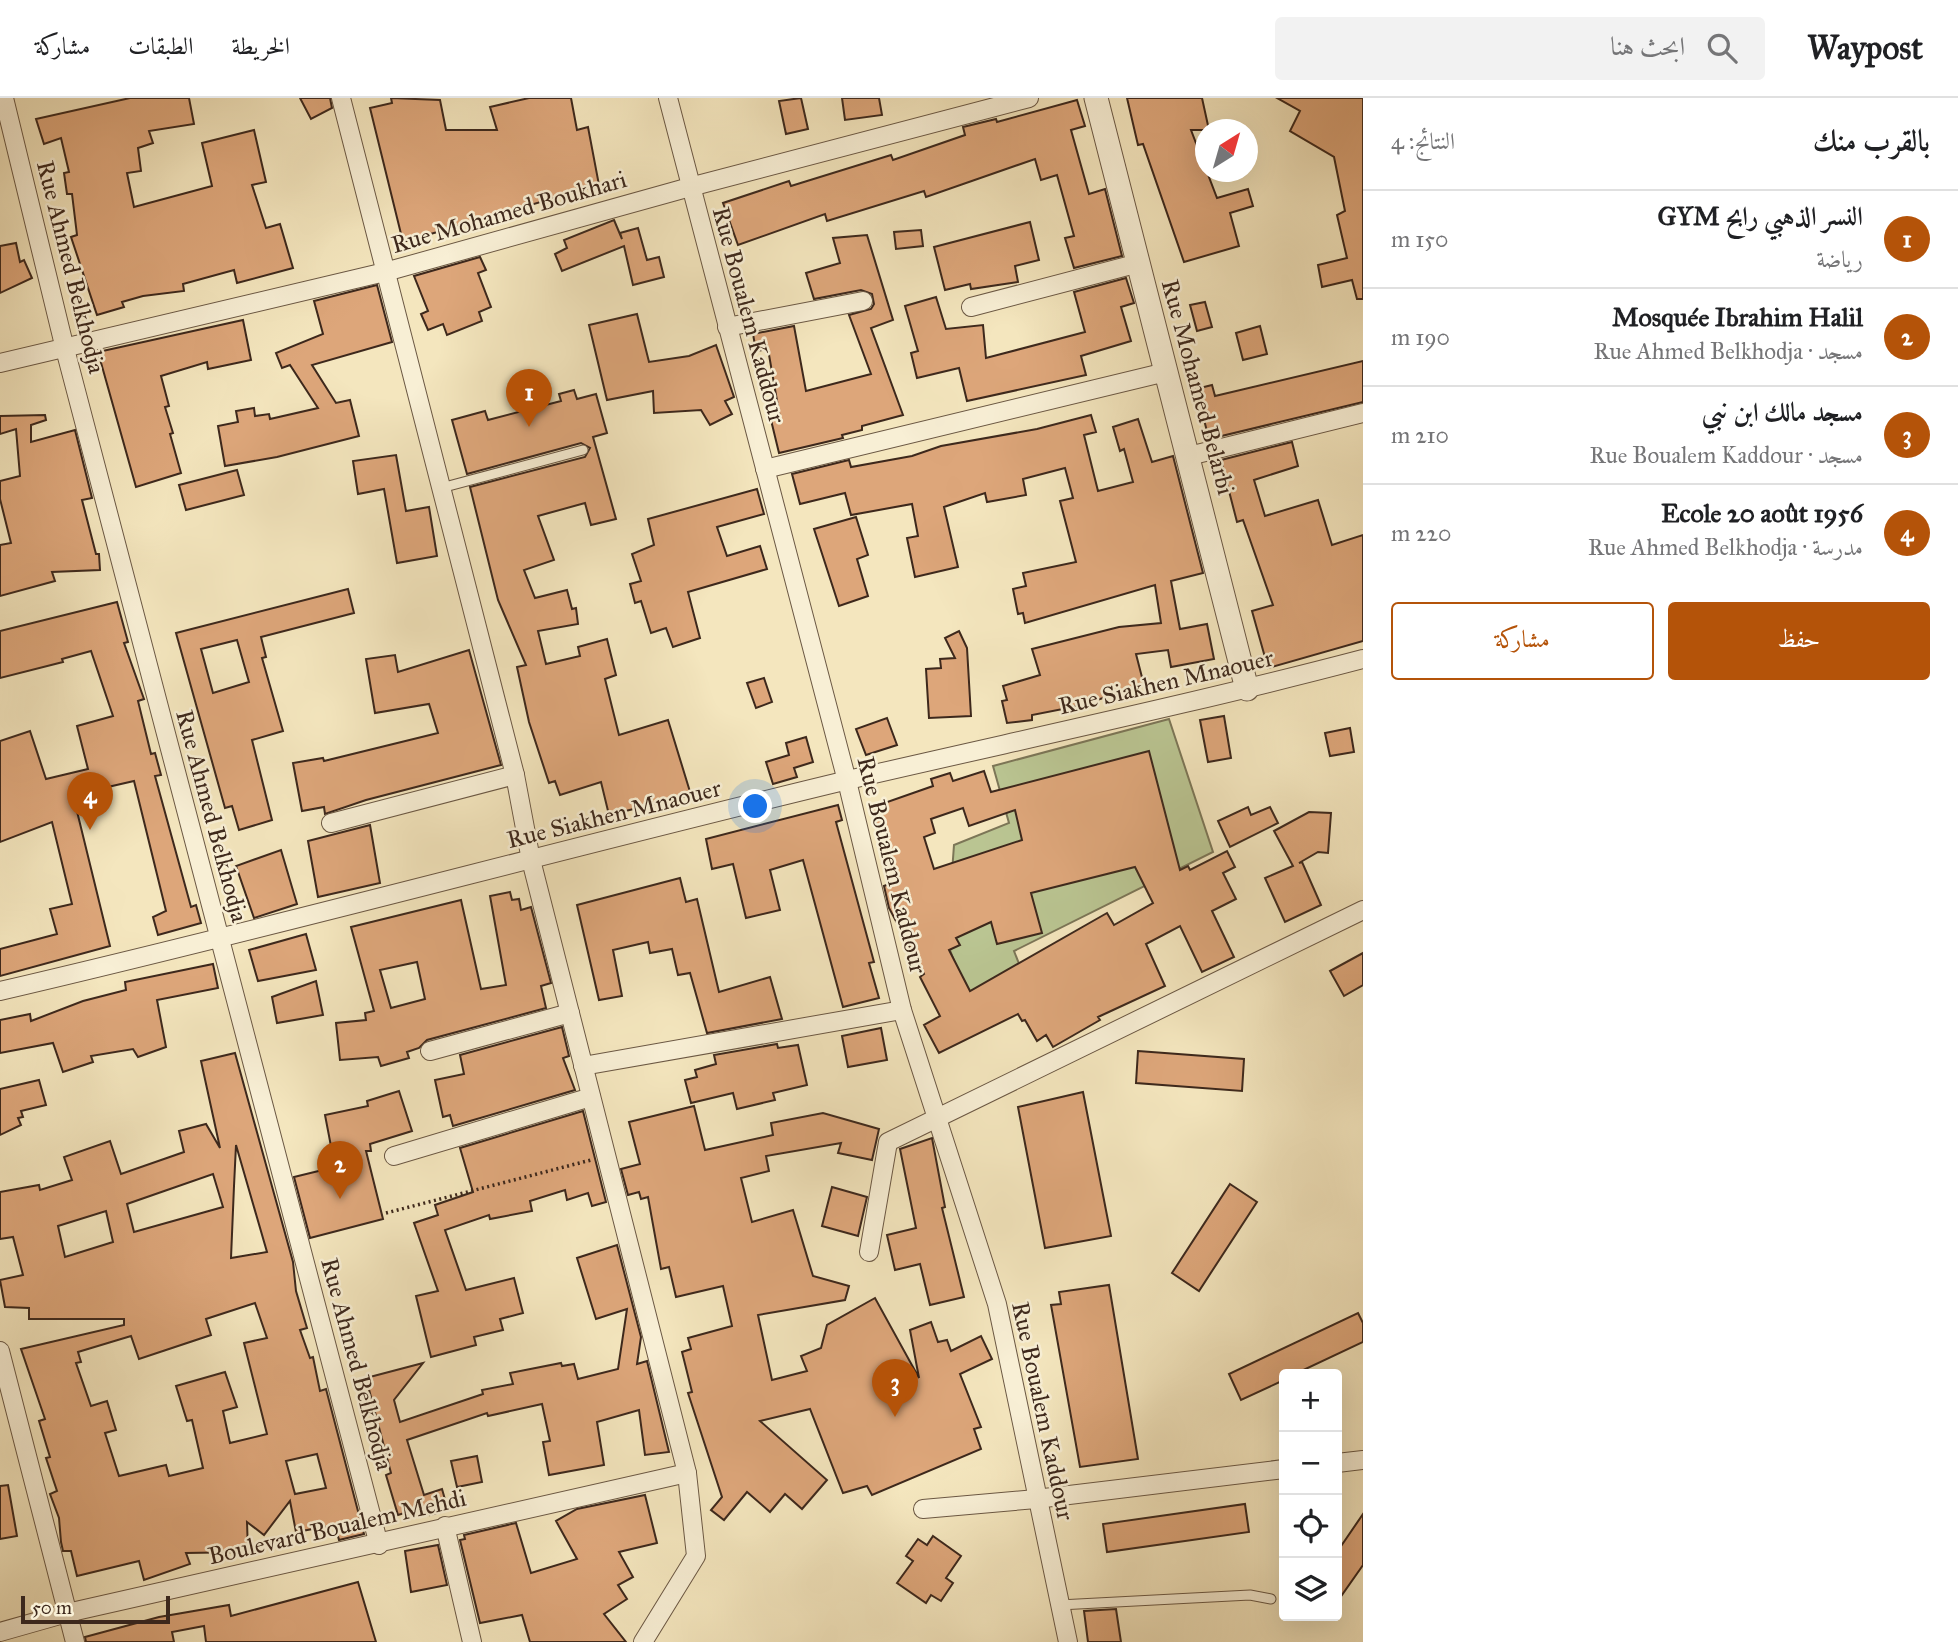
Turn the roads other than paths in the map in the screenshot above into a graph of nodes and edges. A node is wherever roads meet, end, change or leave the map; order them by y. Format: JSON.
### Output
{"nodes":[{"id":1,"x":4,"y":98,"type":"edge"},
{"id":2,"x":341,"y":98,"type":"edge"},
{"id":3,"x":668,"y":98,"type":"edge"},
{"id":4,"x":1029,"y":98,"type":"edge"},
{"id":5,"x":1096,"y":98,"type":"edge"},
{"id":6,"x":690,"y":187,"type":"junction"},
{"id":7,"x":1139,"y":263,"type":"junction"},
{"id":8,"x":385,"y":272,"type":"junction"},
{"id":9,"x":863,"y":301,"type":"dead end"},
{"id":10,"x":971,"y":307,"type":"dead end"},
{"id":11,"x":727,"y":327,"type":"junction"},
{"id":12,"x":65,"y":349,"type":"junction"},
{"id":13,"x":0,"y":363,"type":"edge"},
{"id":14,"x":1166,"y":372,"type":"junction"},
{"id":15,"x":1363,"y":413,"type":"edge"},
{"id":16,"x":583,"y":450,"type":"dead end"},
{"id":17,"x":1189,"y":457,"type":"junction"},
{"id":18,"x":765,"y":469,"type":"junction"},
{"id":19,"x":439,"y":488,"type":"junction"},
{"id":20,"x":1363,"y":659,"type":"edge"},
{"id":21,"x":1247,"y":689,"type":"junction"},
{"id":22,"x":514,"y":775,"type":"junction"},
{"id":23,"x":847,"y":781,"type":"junction"},
{"id":24,"x":331,"y":823,"type":"dead end"},
{"id":25,"x":531,"y":860,"type":"junction"},
{"id":26,"x":1363,"y":910,"type":"edge"},
{"id":27,"x":219,"y":940,"type":"junction"},
{"id":28,"x":0,"y":991,"type":"edge"},
{"id":29,"x":902,"y":1010,"type":"junction"},
{"id":30,"x":570,"y":1013,"type":"junction"},
{"id":31,"x":430,"y":1051,"type":"dead end"},
{"id":32,"x":583,"y":1066,"type":"junction"},
{"id":33,"x":591,"y":1097,"type":"junction"},
{"id":34,"x":936,"y":1118,"type":"junction"},
{"id":35,"x":394,"y":1156,"type":"dead end"},
{"id":36,"x":869,"y":1252,"type":"dead end"},
{"id":37,"x":0,"y":1351,"type":"edge"},
{"id":38,"x":1363,"y":1460,"type":"edge"},
{"id":39,"x":1342,"y":1462,"type":"edge"},
{"id":40,"x":1279,"y":1470,"type":"edge"},
{"id":41,"x":687,"y":1473,"type":"junction"},
{"id":42,"x":1036,"y":1500,"type":"junction"},
{"id":43,"x":923,"y":1509,"type":"dead end"},
{"id":44,"x":445,"y":1526,"type":"junction"},
{"id":45,"x":379,"y":1545,"type":"junction"},
{"id":46,"x":1271,"y":1599,"type":"dead end"},
{"id":47,"x":1059,"y":1605,"type":"junction"},
{"id":48,"x":67,"y":1613,"type":"junction"},
{"id":49,"x":0,"y":1633,"type":"edge"},
{"id":50,"x":645,"y":1641,"type":"edge"},
{"id":51,"x":75,"y":1642,"type":"edge"},
{"id":52,"x":472,"y":1642,"type":"edge"},
{"id":53,"x":1068,"y":1642,"type":"edge"}],
"edges":[{"from":1,"to":12,"type":"street","name":"Rue Ahmed Belkhodja"},
{"from":2,"to":8,"type":"street"},
{"from":3,"to":6,"type":"street","name":"Rue Boualem Kaddour"},
{"from":4,"to":6,"type":"street","name":"Rue Mohamed Boukhari"},
{"from":5,"to":7,"type":"street","name":"Rue Mohamed Belarbi"},
{"from":6,"to":8,"type":"street","name":"Rue Mohamed Boukhari"},
{"from":6,"to":11,"type":"street","name":"Rue Boualem Kaddour"},
{"from":7,"to":10,"type":"street"},
{"from":7,"to":14,"type":"street","name":"Rue Mohamed Belarbi"},
{"from":8,"to":12,"type":"street","name":"Rue Mohamed Boukhari"},
{"from":8,"to":19,"type":"street"},
{"from":9,"to":11,"type":"street"},
{"from":11,"to":18,"type":"street","name":"Rue Boualem Kaddour"},
{"from":12,"to":13,"type":"street","name":"Rue Mohamed Boukhari"},
{"from":12,"to":27,"type":"street","name":"Rue Ahmed Belkhodja"},
{"from":14,"to":17,"type":"street","name":"Rue Mohamed Belarbi"},
{"from":14,"to":18,"type":"street"},
{"from":15,"to":17,"type":"street"},
{"from":16,"to":19,"type":"lane"},
{"from":17,"to":21,"type":"street","name":"Rue Mohamed Belarbi"},
{"from":18,"to":23,"type":"street","name":"Rue Boualem Kaddour"},
{"from":19,"to":22,"type":"street"},
{"from":20,"to":21,"type":"street","name":"Rue Siakhen Mnaouer"},
{"from":21,"to":23,"type":"street","name":"Rue Siakhen Mnaouer"},
{"from":22,"to":24,"type":"street"},
{"from":22,"to":25,"type":"street"},
{"from":23,"to":25,"type":"street","name":"Rue Siakhen Mnaouer"},
{"from":23,"to":29,"type":"street","name":"Rue Boualem Kaddour"},
{"from":25,"to":27,"type":"street","name":"Rue Siakhen Mnaouer"},
{"from":25,"to":30,"type":"street"},
{"from":26,"to":34,"type":"street"},
{"from":27,"to":28,"type":"street","name":"Rue Siakhen Mnaouer"},
{"from":27,"to":45,"type":"street","name":"Rue Ahmed Belkhodja"},
{"from":29,"to":32,"type":"street"},
{"from":29,"to":34,"type":"street","name":"Rue Boualem Kaddour"},
{"from":30,"to":31,"type":"street"},
{"from":30,"to":32,"type":"street"},
{"from":32,"to":33,"type":"street"},
{"from":33,"to":35,"type":"street"},
{"from":33,"to":41,"type":"street"},
{"from":34,"to":36,"type":"street"},
{"from":34,"to":42,"type":"street","name":"Rue Boualem Kaddour"},
{"from":37,"to":48,"type":"street"},
{"from":38,"to":39,"type":"street"},
{"from":40,"to":42,"type":"street"},
{"from":41,"to":44,"type":"street","name":"Boulevard Boualem Mehdi"},
{"from":41,"to":50,"type":"street"},
{"from":42,"to":43,"type":"street"},
{"from":42,"to":47,"type":"street","name":"Rue Boualem Kaddour"},
{"from":44,"to":45,"type":"street","name":"Boulevard Boualem Mehdi"},
{"from":44,"to":52,"type":"street"},
{"from":45,"to":48,"type":"street","name":"Boulevard Boualem Mehdi"},
{"from":46,"to":47,"type":"lane"},
{"from":47,"to":53,"type":"street","name":"Rue Boualem Kaddour"},
{"from":48,"to":49,"type":"street","name":"Boulevard Boualem Mehdi"},
{"from":48,"to":51,"type":"street"}]}
